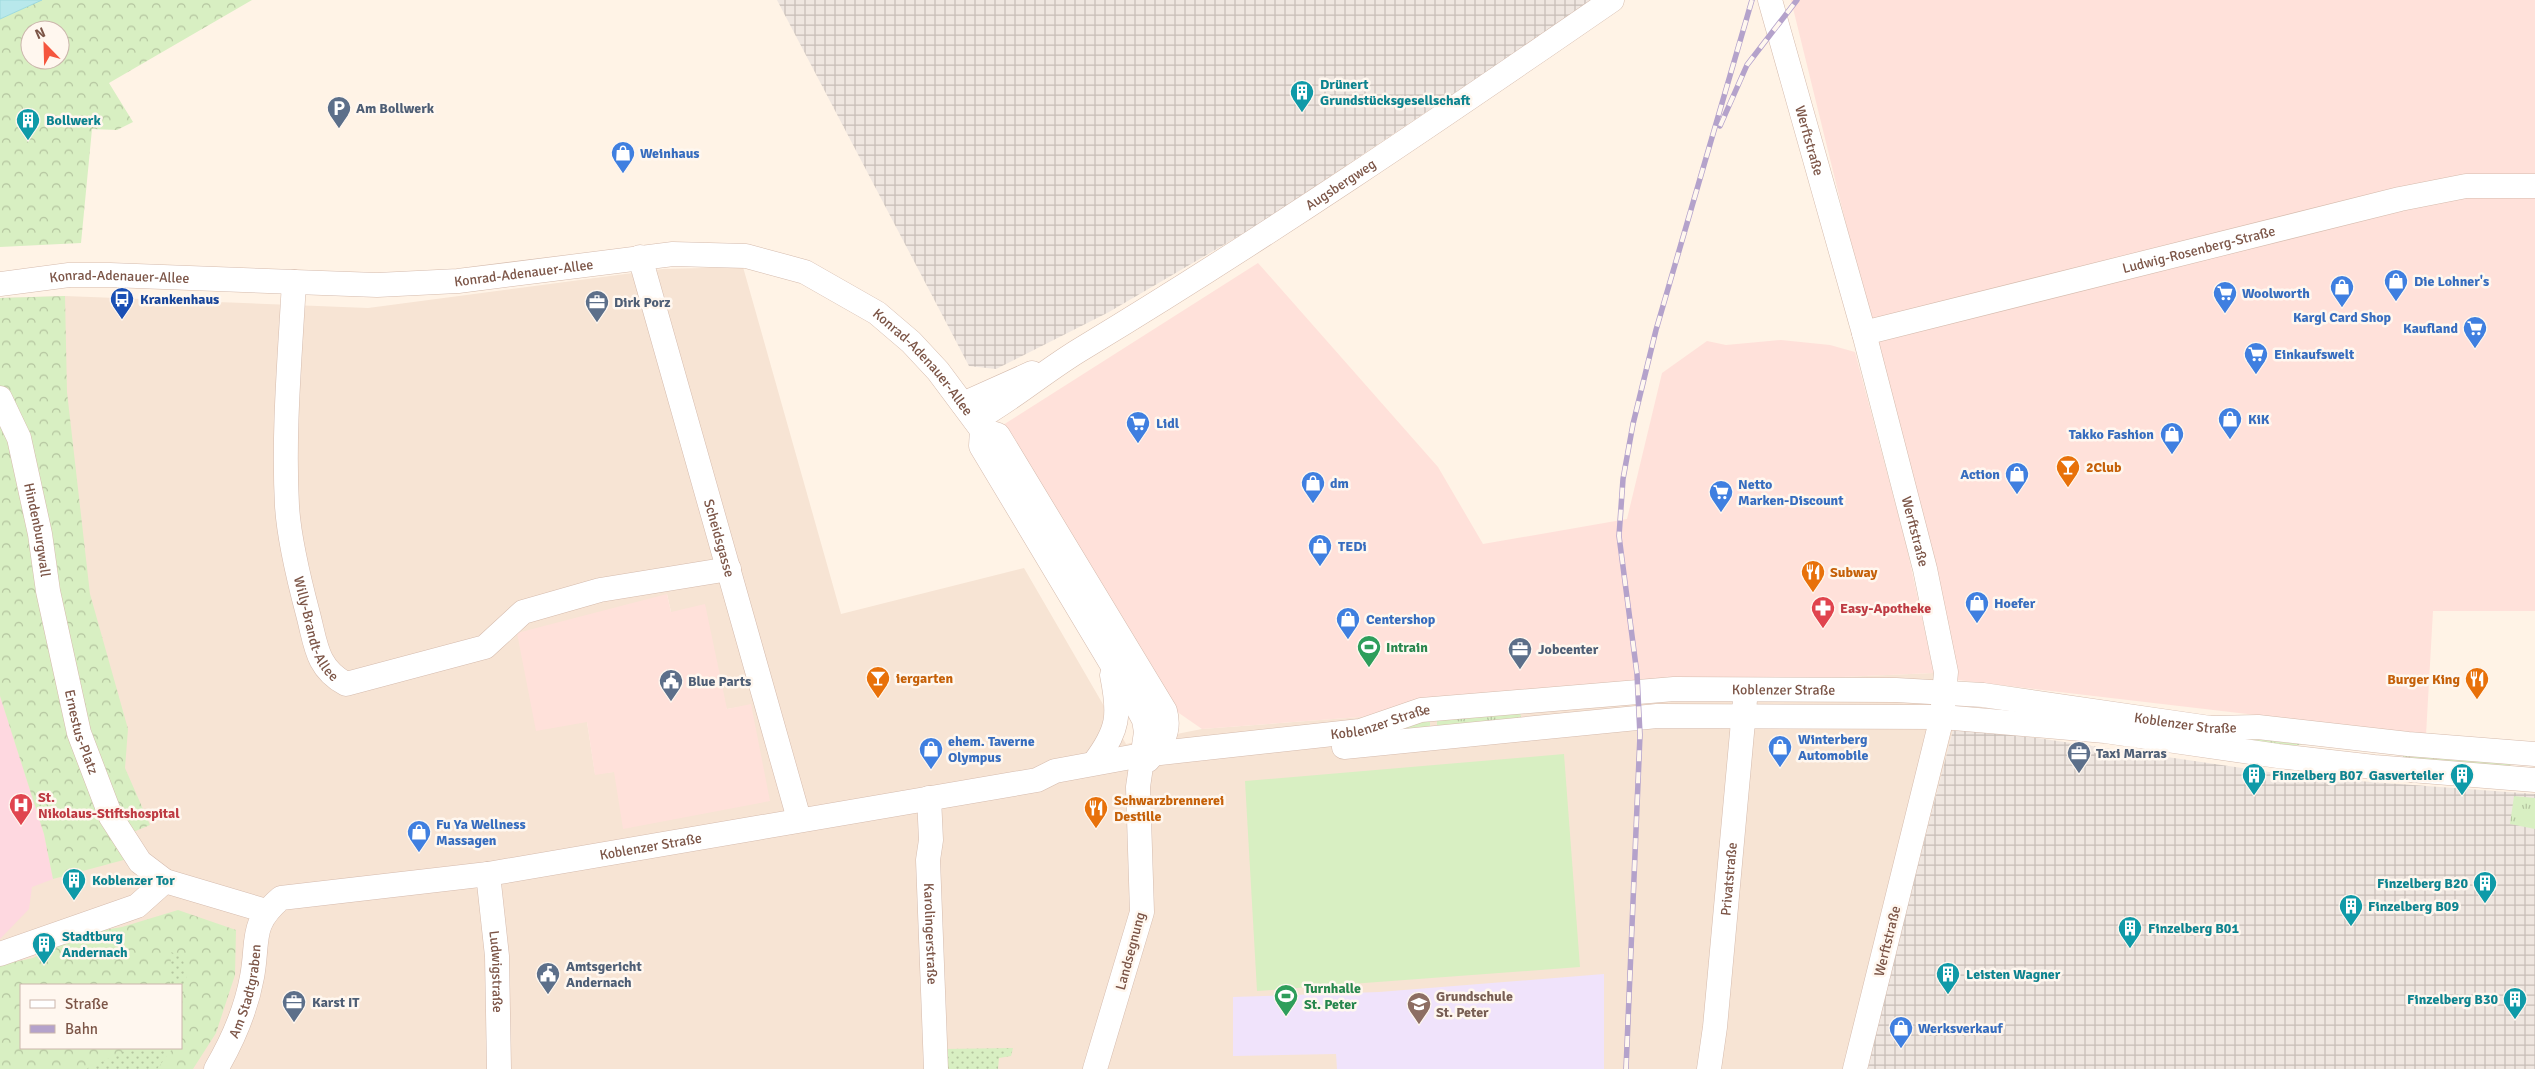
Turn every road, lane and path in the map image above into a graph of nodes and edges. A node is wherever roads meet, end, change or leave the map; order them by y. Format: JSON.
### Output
{"nodes":[{"id":1,"x":1612,"y":0,"type":"edge"},
{"id":2,"x":1770,"y":0,"type":"edge"},
{"id":3,"x":2535,"y":186,"type":"edge"},
{"id":4,"x":640,"y":257,"type":"junction"},
{"id":5,"x":294,"y":282,"type":"junction"},
{"id":6,"x":0,"y":284,"type":"edge"},
{"id":7,"x":1864,"y":333,"type":"junction"},
{"id":8,"x":0,"y":398,"type":"edge"},
{"id":9,"x":973,"y":418,"type":"junction"},
{"id":10,"x":728,"y":569,"type":"junction"},
{"id":11,"x":1109,"y":661,"type":"junction"},
{"id":12,"x":63,"y":663,"type":"joint"},
{"id":13,"x":1746,"y":689,"type":"junction"},
{"id":14,"x":1946,"y":692,"type":"junction"},
{"id":15,"x":1166,"y":712,"type":"junction"},
{"id":16,"x":1744,"y":716,"type":"junction"},
{"id":17,"x":1942,"y":717,"type":"junction"},
{"id":18,"x":1258,"y":742,"type":"junction"},
{"id":19,"x":2535,"y":754,"type":"edge"},
{"id":20,"x":1146,"y":759,"type":"junction"},
{"id":21,"x":1094,"y":763,"type":"junction"},
{"id":22,"x":1038,"y":780,"type":"junction"},
{"id":23,"x":2535,"y":780,"type":"edge"},
{"id":24,"x":929,"y":798,"type":"junction"},
{"id":25,"x":799,"y":819,"type":"junction"},
{"id":26,"x":488,"y":874,"type":"junction"},
{"id":27,"x":165,"y":881,"type":"junction"},
{"id":28,"x":266,"y":911,"type":"junction"},
{"id":29,"x":0,"y":954,"type":"edge"},
{"id":30,"x":216,"y":1069,"type":"edge"},
{"id":31,"x":499,"y":1069,"type":"edge"},
{"id":32,"x":936,"y":1069,"type":"edge"},
{"id":33,"x":1095,"y":1069,"type":"edge"},
{"id":34,"x":1709,"y":1069,"type":"edge"},
{"id":35,"x":1854,"y":1069,"type":"edge"}],
"edges":[{"from":1,"to":9,"type":"street","name":"Augsbergweg"},
{"from":2,"to":7,"type":"street","name":"Werftstraße"},
{"from":3,"to":7,"type":"street","name":"Ludwig-Rosenberg-Straße"},
{"from":4,"to":5,"type":"street","name":"Konrad-Adenauer-Allee"},
{"from":4,"to":9,"type":"street","name":"Konrad-Adenauer-Allee"},
{"from":4,"to":10,"type":"street","name":"Scheidsgasse"},
{"from":5,"to":6,"type":"street","name":"Konrad-Adenauer-Allee"},
{"from":5,"to":10,"type":"street","name":"Willy-Brandt-Allee"},
{"from":7,"to":14,"type":"street","name":"Werftstraße"},
{"from":8,"to":12,"type":"street","name":"Hindenburgwall"},
{"from":9,"to":11,"type":"street","name":"Konrad-Adenauer-Allee"},
{"from":9,"to":15,"type":"street","name":"Konrad-Adenauer-Allee"},
{"from":10,"to":25,"type":"street","name":"Scheidsgasse"},
{"from":11,"to":20,"type":"street","name":"Konrad-Adenauer-Allee"},
{"from":11,"to":21,"type":"street","name":"Konrad-Adenauer-Allee"},
{"from":12,"to":27,"type":"street","name":"Ernestus-Platz"},
{"from":13,"to":14,"type":"street","name":"Koblenzer Straße"},
{"from":13,"to":16,"type":"street","name":"Privatstraße"},
{"from":13,"to":18,"type":"street","name":"Koblenzer Straße"},
{"from":14,"to":17,"type":"street","name":"Werftstraße"},
{"from":14,"to":19,"type":"street","name":"Koblenzer Straße"},
{"from":15,"to":18,"type":"street","name":"Konrad-Adenauer-Allee"},
{"from":15,"to":20,"type":"street"},
{"from":16,"to":17,"type":"street","name":"Koblenzer Straße"},
{"from":16,"to":20,"type":"street","name":"Koblenzer Straße"},
{"from":16,"to":34,"type":"street","name":"Privatstraße"},
{"from":17,"to":23,"type":"street","name":"Koblenzer Straße"},
{"from":17,"to":35,"type":"street","name":"Werftstraße"},
{"from":18,"to":20,"type":"street","name":"Koblenzer Straße"},
{"from":20,"to":21,"type":"street","name":"Koblenzer Straße"},
{"from":20,"to":22,"type":"street","name":"Koblenzer Straße"},
{"from":20,"to":33,"type":"street","name":"Landsegnung"},
{"from":21,"to":22,"type":"street","name":"Koblenzer Straße"},
{"from":22,"to":24,"type":"street","name":"Koblenzer Straße"},
{"from":24,"to":25,"type":"street","name":"Koblenzer Straße"},
{"from":24,"to":32,"type":"street","name":"Karolingerstraße"},
{"from":25,"to":26,"type":"street","name":"Koblenzer Straße"},
{"from":26,"to":28,"type":"street","name":"Koblenzer Straße"},
{"from":26,"to":31,"type":"street","name":"Ludwigstraße"},
{"from":27,"to":28,"type":"street","name":"Ernestus-Platz"},
{"from":27,"to":29,"type":"street"},
{"from":28,"to":30,"type":"street","name":"Am Stadtgraben"}]}
